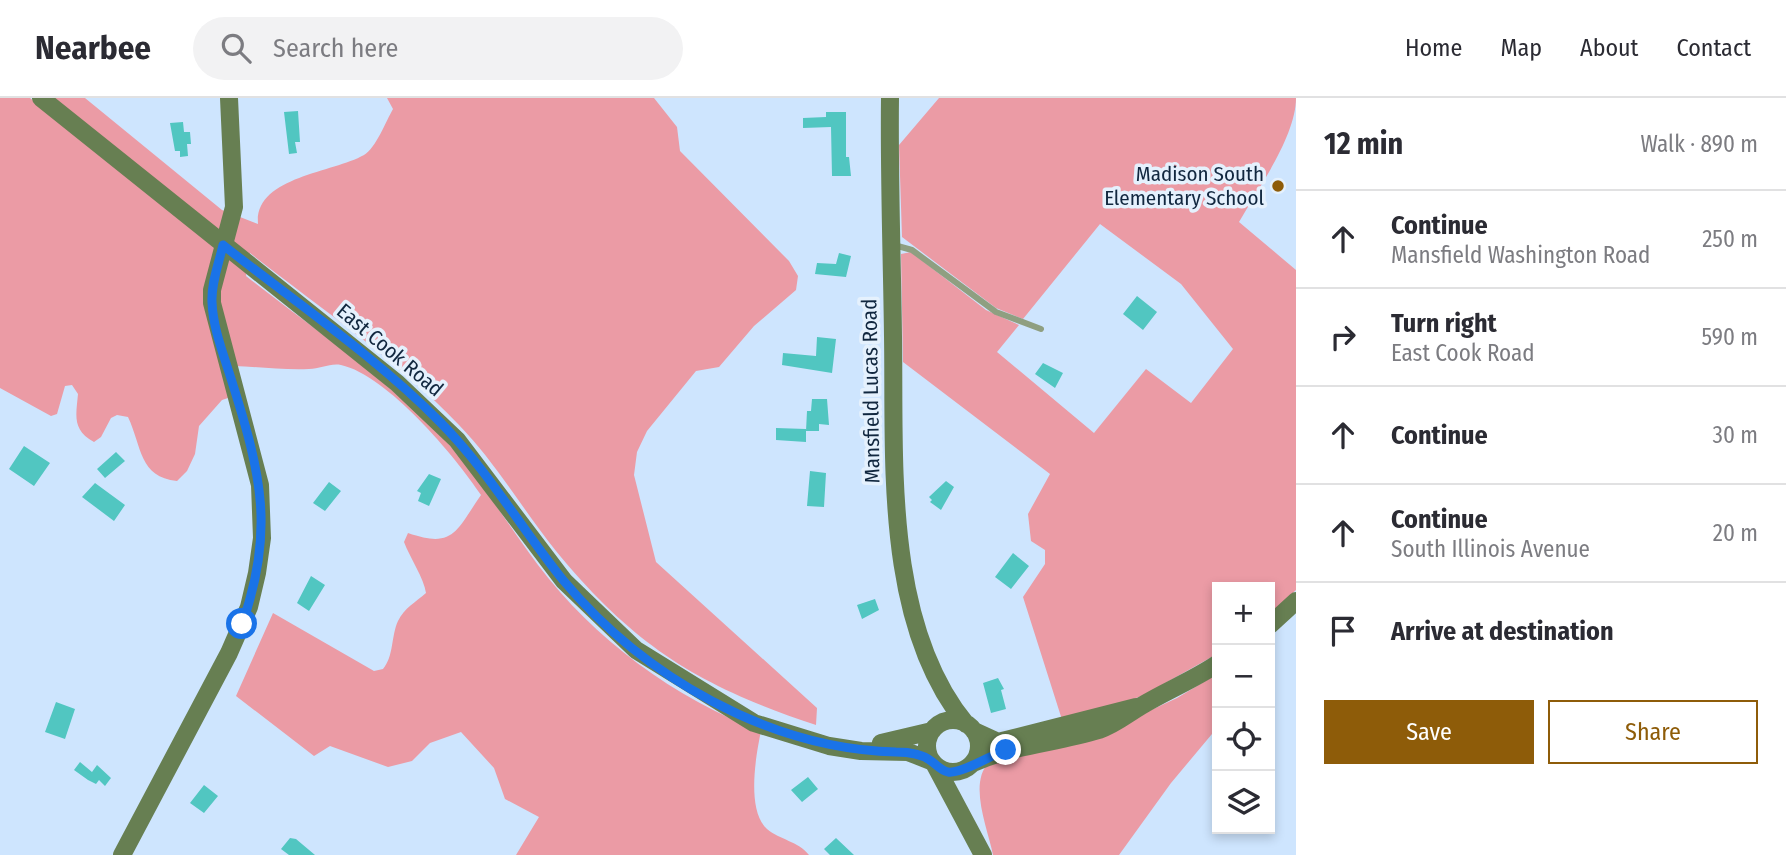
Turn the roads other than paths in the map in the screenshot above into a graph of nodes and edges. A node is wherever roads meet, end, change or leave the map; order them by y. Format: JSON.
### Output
{"nodes":[{"id":1,"x":41,"y":98,"type":"edge"},
{"id":2,"x":229,"y":98,"type":"edge"},
{"id":3,"x":890,"y":98,"type":"edge"},
{"id":4,"x":223,"y":245,"type":"junction"},
{"id":5,"x":892,"y":245,"type":"junction"},
{"id":6,"x":1041,"y":329,"type":"dead end"},
{"id":7,"x":1296,"y":601,"type":"edge"},
{"id":8,"x":1275,"y":620,"type":"edge"},
{"id":9,"x":1212,"y":667,"type":"edge"},
{"id":10,"x":936,"y":678,"type":"junction"},
{"id":11,"x":709,"y":696,"type":"junction"},
{"id":12,"x":1139,"y":707,"type":"junction"},
{"id":13,"x":970,"y":728,"type":"junction"},
{"id":14,"x":933,"y":729,"type":"junction"},
{"id":15,"x":933,"y":763,"type":"junction"},
{"id":16,"x":971,"y":764,"type":"junction"},
{"id":17,"x":122,"y":855,"type":"edge"},
{"id":18,"x":984,"y":855,"type":"edge"}],
"edges":[{"from":1,"to":4,"type":"main road","name":"East Cook Road"},
{"from":2,"to":4,"type":"main road"},
{"from":3,"to":5,"type":"main road","name":"Mansfield Lucas Road"},
{"from":4,"to":11,"type":"main road","name":"East Cook Road"},
{"from":4,"to":17,"type":"main road"},
{"from":5,"to":6,"type":"lane"},
{"from":5,"to":10,"type":"main road","name":"Mansfield Lucas Road"},
{"from":7,"to":8,"type":"main road"},
{"from":9,"to":12,"type":"main road"},
{"from":10,"to":13,"type":"main road","name":"Mansfield Lucas Road"},
{"from":10,"to":14,"type":"main road","name":"Mansfield Lucas Road"},
{"from":11,"to":14,"type":"main road","name":"East Cook Road"},
{"from":11,"to":15,"type":"main road","name":"East Cook Road"},
{"from":12,"to":13,"type":"main road"},
{"from":12,"to":16,"type":"main road"},
{"from":13,"to":14,"type":"main road"},
{"from":13,"to":16,"type":"main road"},
{"from":14,"to":15,"type":"main road"},
{"from":15,"to":16,"type":"main road"},
{"from":15,"to":18,"type":"main road"},
{"from":16,"to":18,"type":"main road"}]}
